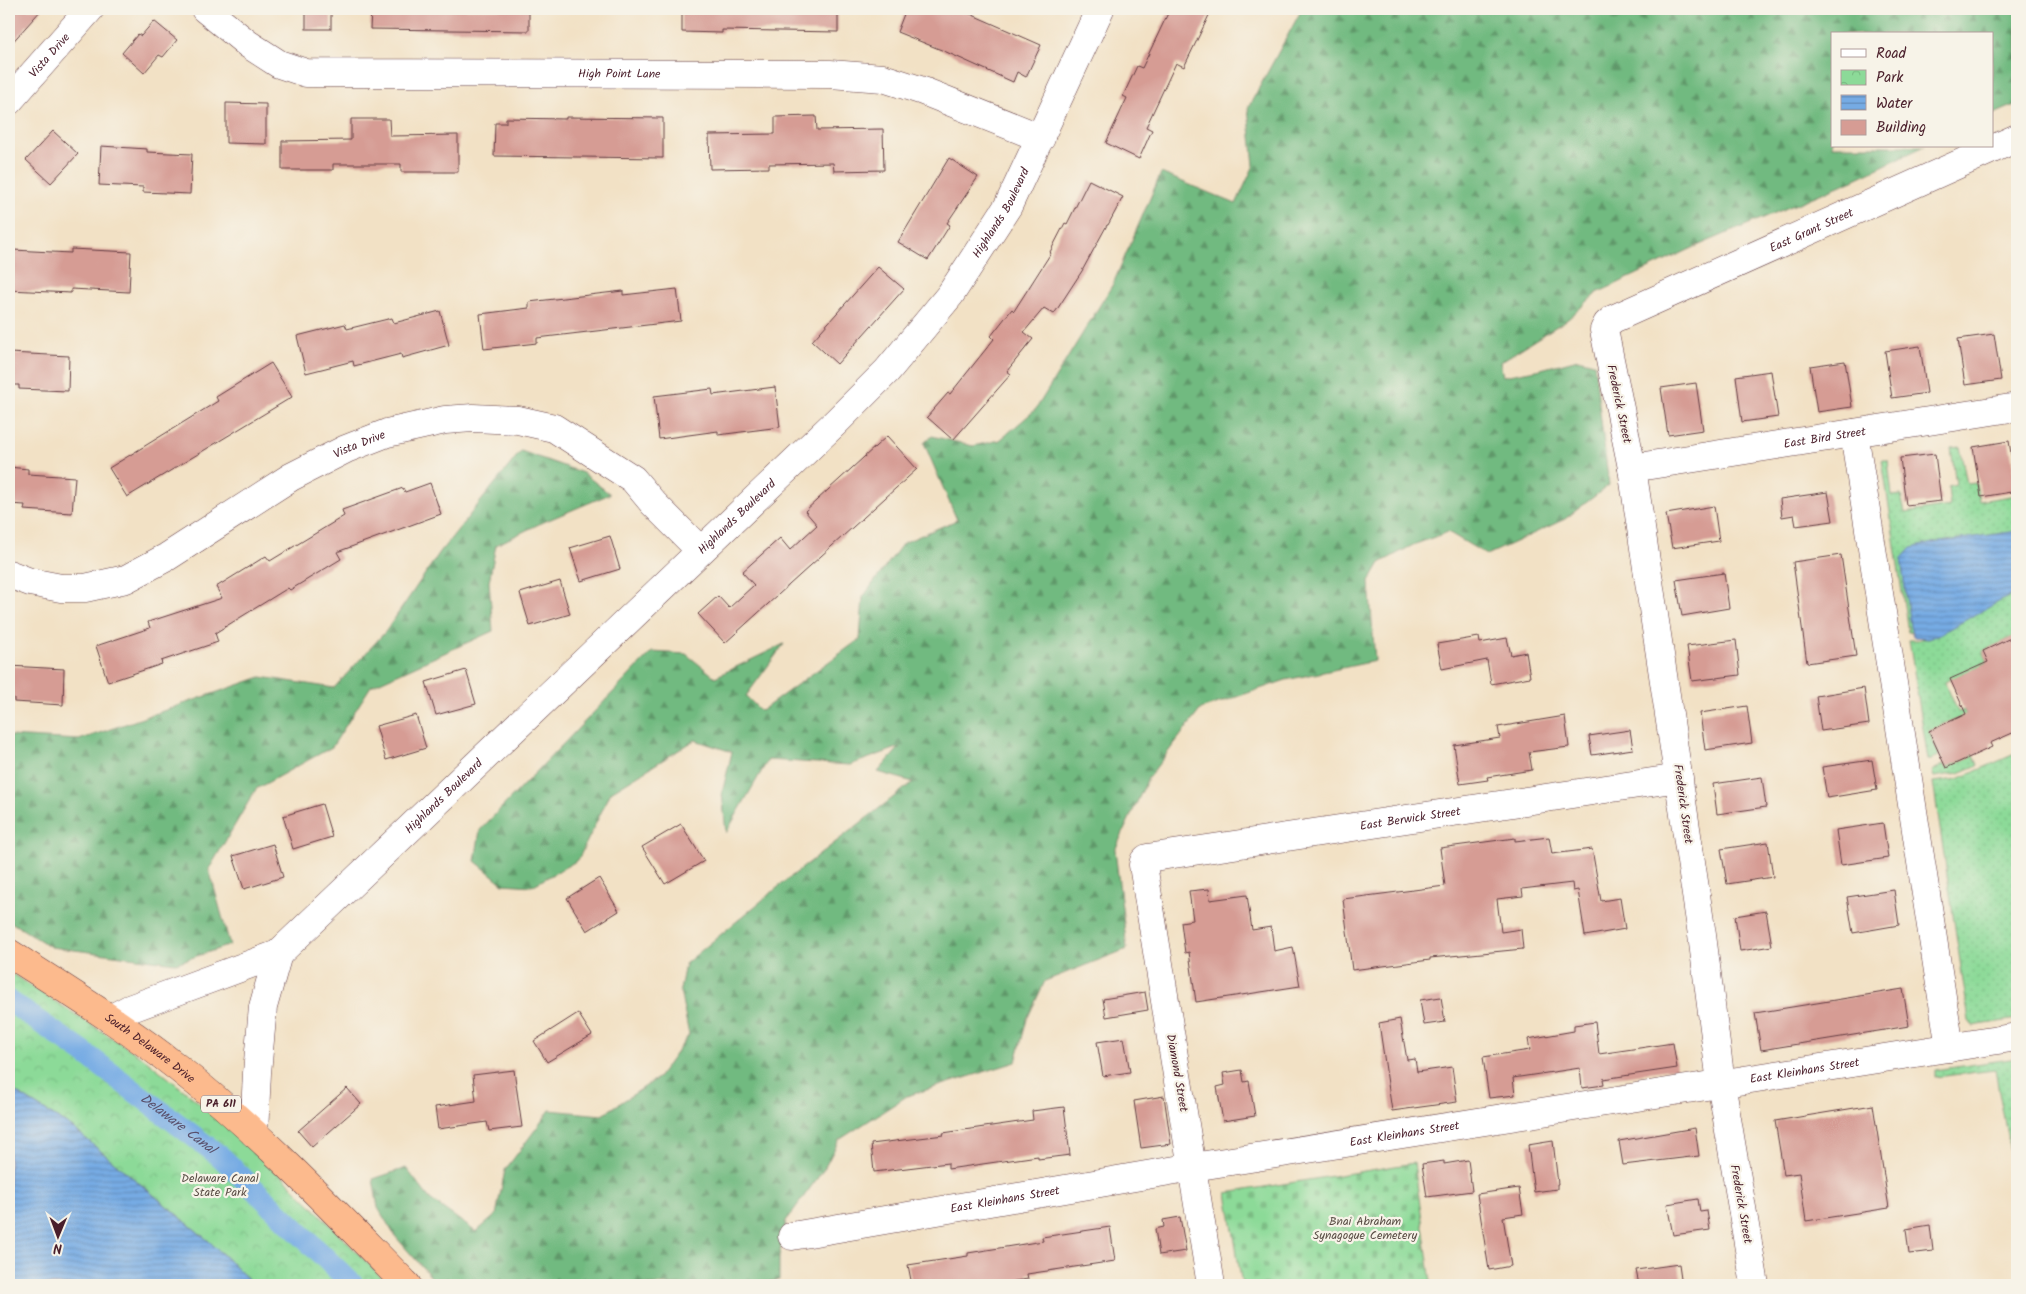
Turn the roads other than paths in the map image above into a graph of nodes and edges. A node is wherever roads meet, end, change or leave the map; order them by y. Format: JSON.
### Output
{"nodes":[{"id":1,"x":90,"y":9,"type":"edge"},
{"id":2,"x":205,"y":9,"type":"edge"},
{"id":3,"x":1100,"y":9,"type":"edge"},
{"id":4,"x":9,"y":101,"type":"edge"},
{"id":5,"x":1041,"y":138,"type":"junction"},
{"id":6,"x":2017,"y":138,"type":"edge"},
{"id":7,"x":1607,"y":324,"type":"joint"},
{"id":8,"x":2017,"y":407,"type":"edge"},
{"id":9,"x":1854,"y":433,"type":"junction"},
{"id":10,"x":1632,"y":468,"type":"junction"},
{"id":11,"x":700,"y":550,"type":"junction"},
{"id":12,"x":9,"y":574,"type":"edge"},
{"id":13,"x":1679,"y":778,"type":"junction"},
{"id":14,"x":1144,"y":861,"type":"joint"},
{"id":15,"x":9,"y":953,"type":"edge"},
{"id":16,"x":278,"y":954,"type":"junction"},
{"id":17,"x":110,"y":1020,"type":"junction"},
{"id":18,"x":2017,"y":1037,"type":"edge"},
{"id":19,"x":1950,"y":1048,"type":"junction"},
{"id":20,"x":1721,"y":1083,"type":"junction"},
{"id":21,"x":254,"y":1133,"type":"junction"},
{"id":22,"x":1193,"y":1167,"type":"junction"},
{"id":23,"x":792,"y":1236,"type":"dead end"},
{"id":24,"x":407,"y":1285,"type":"edge"},
{"id":25,"x":1211,"y":1285,"type":"edge"},
{"id":26,"x":1755,"y":1285,"type":"edge"}],
"edges":[{"from":1,"to":4,"type":"street","name":"Vista Drive"},
{"from":2,"to":5,"type":"street","name":"High Point Lane"},
{"from":3,"to":5,"type":"street","name":"Highlands Boulevard"},
{"from":5,"to":11,"type":"street","name":"Highlands Boulevard"},
{"from":6,"to":7,"type":"street","name":"East Grant Street"},
{"from":7,"to":10,"type":"street","name":"Frederick Street"},
{"from":8,"to":9,"type":"street","name":"East Bird Street"},
{"from":9,"to":10,"type":"street","name":"East Bird Street"},
{"from":9,"to":19,"type":"street"},
{"from":10,"to":13,"type":"street","name":"Frederick Street"},
{"from":11,"to":12,"type":"street","name":"Vista Drive"},
{"from":11,"to":16,"type":"street","name":"Highlands Boulevard"},
{"from":13,"to":14,"type":"street","name":"East Berwick Street"},
{"from":13,"to":20,"type":"street","name":"Frederick Street"},
{"from":14,"to":22,"type":"street","name":"Diamond Street"},
{"from":15,"to":17,"type":"highway","name":"South Delaware Drive","number":"PA 611"},
{"from":16,"to":17,"type":"street","name":"Highlands Boulevard"},
{"from":16,"to":21,"type":"street"},
{"from":17,"to":21,"type":"highway","name":"South Delaware Drive","number":"PA 611"},
{"from":18,"to":19,"type":"street","name":"East Kleinhans Street"},
{"from":19,"to":20,"type":"street","name":"East Kleinhans Street"},
{"from":20,"to":22,"type":"street","name":"East Kleinhans Street"},
{"from":20,"to":26,"type":"street","name":"Frederick Street"},
{"from":21,"to":24,"type":"highway","name":"South Delaware Drive","number":"PA 611"},
{"from":22,"to":23,"type":"street","name":"East Kleinhans Street"},
{"from":22,"to":25,"type":"street","name":"Diamond Street"}]}
